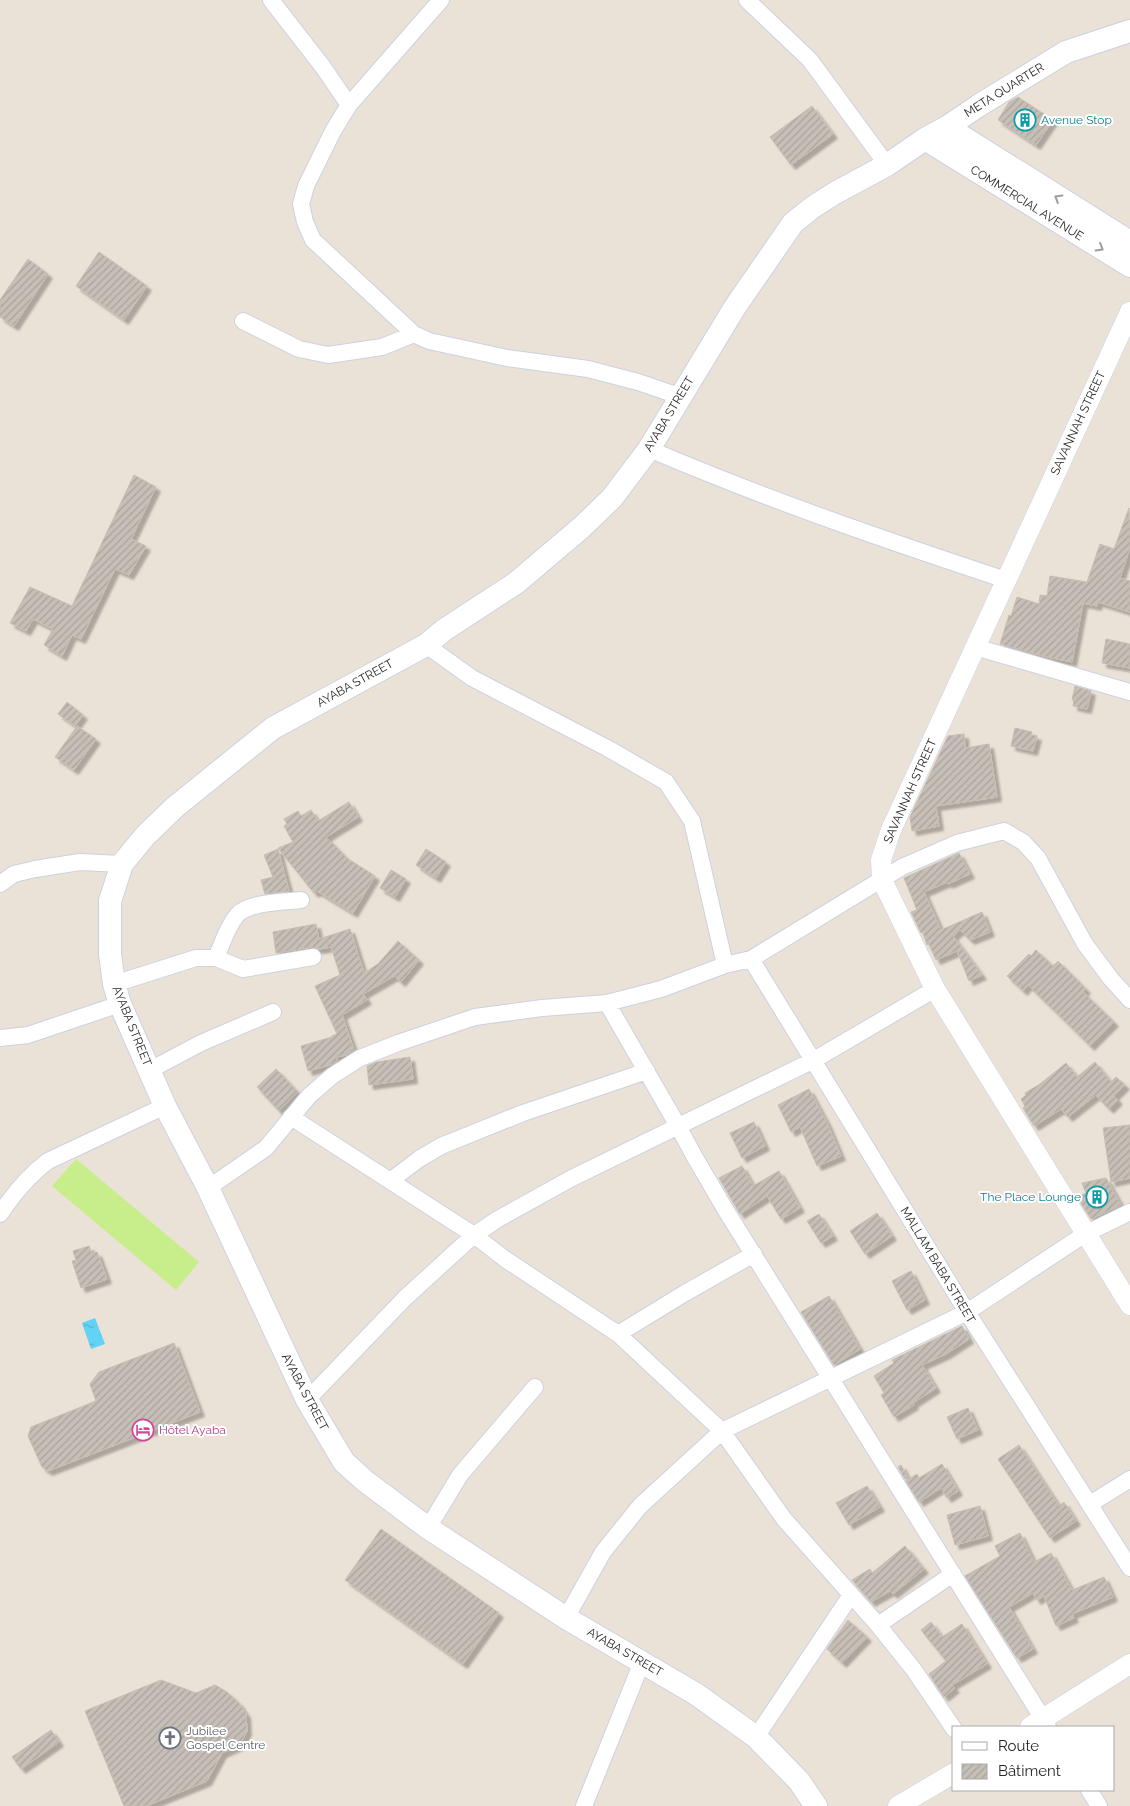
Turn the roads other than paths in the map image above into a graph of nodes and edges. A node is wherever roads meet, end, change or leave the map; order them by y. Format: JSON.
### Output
{"nodes":[{"id":1,"x":271,"y":0,"type":"edge"},
{"id":2,"x":441,"y":0,"type":"edge"},
{"id":3,"x":747,"y":0,"type":"edge"},
{"id":4,"x":1130,"y":31,"type":"edge"},
{"id":5,"x":349,"y":105,"type":"junction"},
{"id":6,"x":947,"y":127,"type":"junction"},
{"id":7,"x":925,"y":140,"type":"junction"},
{"id":8,"x":886,"y":165,"type":"junction"},
{"id":9,"x":1130,"y":242,"type":"edge"},
{"id":10,"x":1130,"y":266,"type":"edge"},
{"id":11,"x":1130,"y":312,"type":"edge"},
{"id":12,"x":243,"y":321,"type":"dead end"},
{"id":13,"x":414,"y":334,"type":"junction"},
{"id":14,"x":680,"y":396,"type":"junction"},
{"id":15,"x":649,"y":448,"type":"junction"},
{"id":16,"x":1006,"y":580,"type":"junction"},
{"id":17,"x":426,"y":644,"type":"junction"},
{"id":18,"x":975,"y":647,"type":"junction"},
{"id":19,"x":1130,"y":692,"type":"edge"},
{"id":20,"x":122,"y":864,"type":"junction"},
{"id":21,"x":882,"y":880,"type":"junction"},
{"id":22,"x":0,"y":884,"type":"edge"},
{"id":23,"x":301,"y":900,"type":"dead end"},
{"id":24,"x":313,"y":957,"type":"dead end"},
{"id":25,"x":216,"y":958,"type":"junction"},
{"id":26,"x":751,"y":959,"type":"junction"},
{"id":27,"x":725,"y":965,"type":"junction"},
{"id":28,"x":935,"y":989,"type":"junction"},
{"id":29,"x":117,"y":994,"type":"junction"},
{"id":30,"x":1130,"y":1000,"type":"edge"},
{"id":31,"x":607,"y":1003,"type":"junction"},
{"id":32,"x":273,"y":1012,"type":"dead end"},
{"id":33,"x":0,"y":1038,"type":"edge"},
{"id":34,"x":814,"y":1060,"type":"junction"},
{"id":35,"x":150,"y":1070,"type":"junction"},
{"id":36,"x":647,"y":1071,"type":"junction"},
{"id":37,"x":165,"y":1106,"type":"junction"},
{"id":38,"x":291,"y":1117,"type":"junction"},
{"id":39,"x":678,"y":1126,"type":"junction"},
{"id":40,"x":390,"y":1181,"type":"junction"},
{"id":41,"x":208,"y":1188,"type":"junction"},
{"id":42,"x":1130,"y":1212,"type":"edge"},
{"id":43,"x":0,"y":1214,"type":"edge"},
{"id":44,"x":1085,"y":1234,"type":"junction"},
{"id":45,"x":474,"y":1235,"type":"junction"},
{"id":46,"x":754,"y":1254,"type":"junction"},
{"id":47,"x":1129,"y":1302,"type":"edge"},
{"id":48,"x":967,"y":1312,"type":"junction"},
{"id":49,"x":618,"y":1334,"type":"junction"},
{"id":50,"x":832,"y":1378,"type":"junction"},
{"id":51,"x":535,"y":1387,"type":"dead end"},
{"id":52,"x":307,"y":1400,"type":"junction"},
{"id":53,"x":722,"y":1431,"type":"junction"},
{"id":54,"x":1130,"y":1479,"type":"edge"},
{"id":55,"x":1090,"y":1504,"type":"junction"},
{"id":56,"x":428,"y":1528,"type":"junction"},
{"id":57,"x":1130,"y":1568,"type":"edge"},
{"id":58,"x":954,"y":1574,"type":"junction"},
{"id":59,"x":851,"y":1595,"type":"junction"},
{"id":60,"x":566,"y":1618,"type":"junction"},
{"id":61,"x":878,"y":1625,"type":"junction"},
{"id":62,"x":642,"y":1662,"type":"junction"},
{"id":63,"x":1130,"y":1664,"type":"edge"},
{"id":64,"x":1041,"y":1725,"type":"edge"},
{"id":65,"x":952,"y":1726,"type":"edge"},
{"id":66,"x":756,"y":1737,"type":"junction"},
{"id":67,"x":952,"y":1774,"type":"edge"},
{"id":68,"x":1090,"y":1791,"type":"edge"},
{"id":69,"x":584,"y":1806,"type":"edge"},
{"id":70,"x":816,"y":1806,"type":"edge"},
{"id":71,"x":898,"y":1806,"type":"edge"},
{"id":72,"x":1099,"y":1806,"type":"edge"}],
"edges":[{"from":1,"to":5,"type":"street"},
{"from":2,"to":5,"type":"street"},
{"from":3,"to":8,"type":"street"},
{"from":4,"to":6,"type":"main road","name":"META QUARTER"},
{"from":5,"to":13,"type":"street"},
{"from":6,"to":7,"type":"main road","name":"META QUARTER"},
{"from":9,"to":6,"type":"main road","name":"COMMERCIAL AVENUE","one_way":true},
{"from":7,"to":8,"type":"main road","name":"META QUARTER"},
{"from":7,"to":10,"type":"main road","name":"COMMERCIAL AVENUE","one_way":true},
{"from":8,"to":14,"type":"main road","name":"AYABA STREET"},
{"from":11,"to":16,"type":"street","name":"SAVANNAH STREET"},
{"from":12,"to":13,"type":"street"},
{"from":13,"to":14,"type":"street"},
{"from":14,"to":15,"type":"main road","name":"AYABA STREET"},
{"from":15,"to":16,"type":"street"},
{"from":15,"to":17,"type":"main road","name":"AYABA STREET"},
{"from":16,"to":18,"type":"street","name":"SAVANNAH STREET"},
{"from":17,"to":20,"type":"main road","name":"AYABA STREET"},
{"from":17,"to":27,"type":"street"},
{"from":18,"to":19,"type":"street"},
{"from":18,"to":21,"type":"street","name":"SAVANNAH STREET"},
{"from":20,"to":22,"type":"street"},
{"from":20,"to":29,"type":"main road","name":"AYABA STREET"},
{"from":21,"to":26,"type":"street"},
{"from":21,"to":28,"type":"street","name":"SAVANNAH STREET"},
{"from":21,"to":30,"type":"street"},
{"from":23,"to":25,"type":"street"},
{"from":24,"to":25,"type":"street"},
{"from":25,"to":29,"type":"street"},
{"from":26,"to":27,"type":"street"},
{"from":26,"to":34,"type":"street","name":"MALLAM BABA STREET"},
{"from":27,"to":31,"type":"street"},
{"from":28,"to":34,"type":"street"},
{"from":28,"to":44,"type":"street","name":"SAVANNAH STREET"},
{"from":29,"to":33,"type":"street"},
{"from":29,"to":35,"type":"main road","name":"AYABA STREET"},
{"from":31,"to":36,"type":"street"},
{"from":31,"to":38,"type":"street"},
{"from":32,"to":35,"type":"street"},
{"from":34,"to":39,"type":"street"},
{"from":34,"to":48,"type":"street","name":"MALLAM BABA STREET"},
{"from":35,"to":37,"type":"main road","name":"AYABA STREET"},
{"from":36,"to":39,"type":"street"},
{"from":36,"to":40,"type":"street"},
{"from":37,"to":41,"type":"main road","name":"AYABA STREET"},
{"from":37,"to":43,"type":"street"},
{"from":38,"to":40,"type":"street"},
{"from":38,"to":41,"type":"street"},
{"from":39,"to":45,"type":"street"},
{"from":39,"to":46,"type":"street"},
{"from":40,"to":45,"type":"street"},
{"from":41,"to":52,"type":"main road","name":"AYABA STREET"},
{"from":42,"to":44,"type":"street"},
{"from":44,"to":47,"type":"street","name":"SAVANNAH STREET"},
{"from":44,"to":48,"type":"street"},
{"from":45,"to":49,"type":"street"},
{"from":45,"to":52,"type":"street"},
{"from":46,"to":49,"type":"street"},
{"from":46,"to":50,"type":"street"},
{"from":48,"to":50,"type":"street"},
{"from":48,"to":55,"type":"street","name":"MALLAM BABA STREET"},
{"from":49,"to":53,"type":"street"},
{"from":50,"to":53,"type":"street"},
{"from":50,"to":58,"type":"street"},
{"from":51,"to":56,"type":"street"},
{"from":52,"to":56,"type":"main road","name":"AYABA STREET"},
{"from":53,"to":59,"type":"street"},
{"from":53,"to":60,"type":"street"},
{"from":54,"to":55,"type":"street"},
{"from":55,"to":57,"type":"street","name":"MALLAM BABA STREET"},
{"from":56,"to":60,"type":"main road","name":"AYABA STREET"},
{"from":58,"to":61,"type":"street"},
{"from":58,"to":64,"type":"street"},
{"from":59,"to":61,"type":"street"},
{"from":59,"to":66,"type":"street"},
{"from":60,"to":62,"type":"main road","name":"AYABA STREET"},
{"from":61,"to":65,"type":"street"},
{"from":62,"to":66,"type":"main road","name":"AYABA STREET"},
{"from":62,"to":69,"type":"street"},
{"from":63,"to":64,"type":"street"},
{"from":66,"to":70,"type":"main road","name":"AYABA STREET"},
{"from":67,"to":71,"type":"street"},
{"from":68,"to":72,"type":"street"}]}
